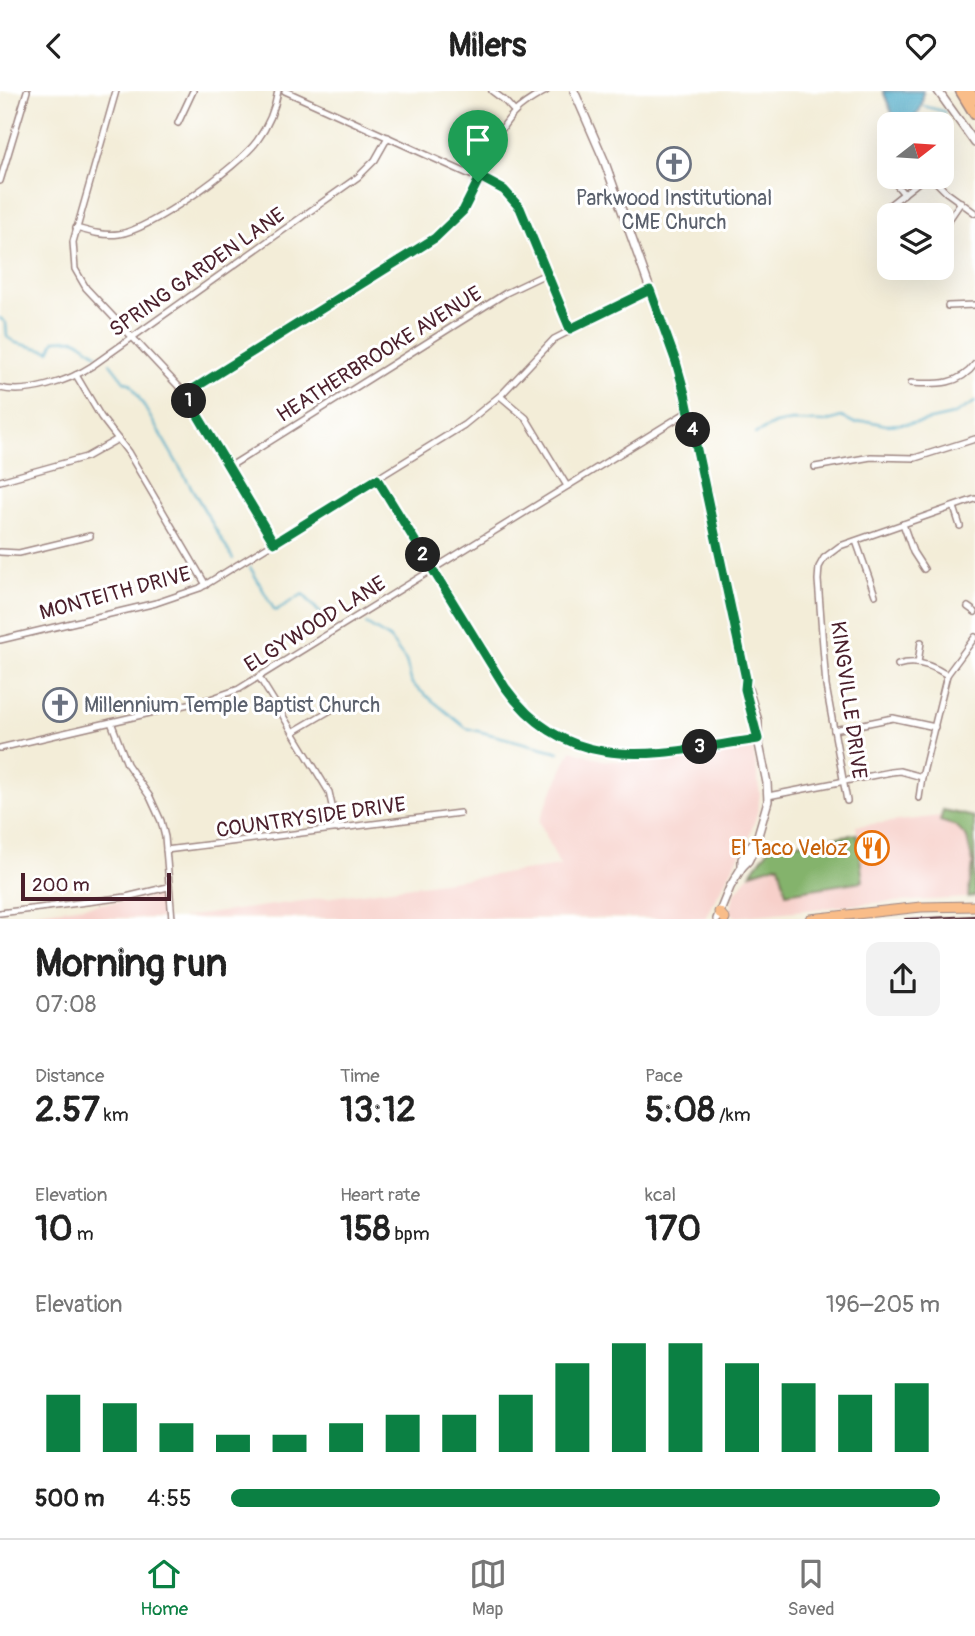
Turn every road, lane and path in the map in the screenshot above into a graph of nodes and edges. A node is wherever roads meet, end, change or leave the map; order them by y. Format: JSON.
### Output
{"nodes":[{"id":1,"x":27,"y":91,"type":"edge"},
{"id":2,"x":116,"y":91,"type":"edge"},
{"id":3,"x":192,"y":91,"type":"edge"},
{"id":4,"x":278,"y":91,"type":"edge"},
{"id":5,"x":285,"y":91,"type":"edge"},
{"id":6,"x":492,"y":91,"type":"edge"},
{"id":7,"x":546,"y":91,"type":"edge"},
{"id":8,"x":574,"y":91,"type":"edge"},
{"id":9,"x":938,"y":91,"type":"edge"},
{"id":10,"x":961,"y":91,"type":"edge"},
{"id":11,"x":968,"y":91,"type":"edge"},
{"id":12,"x":975,"y":99,"type":"edge"},
{"id":13,"x":515,"y":113,"type":"junction"},
{"id":14,"x":975,"y":114,"type":"edge"},
{"id":15,"x":178,"y":123,"type":"dead end"},
{"id":16,"x":388,"y":137,"type":"junction"},
{"id":17,"x":975,"y":143,"type":"edge"},
{"id":18,"x":2,"y":165,"type":"edge"},
{"id":19,"x":480,"y":177,"type":"junction"},
{"id":20,"x":0,"y":181,"type":"edge"},
{"id":21,"x":900,"y":189,"type":"edge"},
{"id":22,"x":910,"y":189,"type":"edge"},
{"id":23,"x":943,"y":189,"type":"edge"},
{"id":24,"x":904,"y":194,"type":"junction"},
{"id":25,"x":961,"y":202,"type":"junction"},
{"id":26,"x":892,"y":203,"type":"edge"},
{"id":27,"x":954,"y":212,"type":"edge"},
{"id":28,"x":975,"y":213,"type":"edge"},
{"id":29,"x":76,"y":228,"type":"junction"},
{"id":30,"x":548,"y":273,"type":"junction"},
{"id":31,"x":650,"y":290,"type":"junction"},
{"id":32,"x":975,"y":305,"type":"edge"},
{"id":33,"x":948,"y":306,"type":"dead end"},
{"id":34,"x":570,"y":329,"type":"junction"},
{"id":35,"x":133,"y":337,"type":"junction"},
{"id":36,"x":975,"y":364,"type":"edge"},
{"id":37,"x":76,"y":375,"type":"junction"},
{"id":38,"x":911,"y":383,"type":"dead end"},
{"id":39,"x":0,"y":388,"type":"edge"},
{"id":40,"x":185,"y":394,"type":"junction"},
{"id":41,"x":500,"y":395,"type":"junction"},
{"id":42,"x":689,"y":411,"type":"junction"},
{"id":43,"x":118,"y":439,"type":"junction"},
{"id":44,"x":975,"y":439,"type":"edge"},
{"id":45,"x":229,"y":467,"type":"junction"},
{"id":46,"x":815,"y":467,"type":"dead end"},
{"id":47,"x":377,"y":479,"type":"junction"},
{"id":48,"x":0,"y":481,"type":"edge"},
{"id":49,"x":567,"y":487,"type":"junction"},
{"id":50,"x":975,"y":499,"type":"edge"},
{"id":51,"x":954,"y":507,"type":"junction"},
{"id":52,"x":903,"y":524,"type":"junction"},
{"id":53,"x":960,"y":526,"type":"dead end"},
{"id":54,"x":90,"y":536,"type":"dead end"},
{"id":55,"x":856,"y":541,"type":"junction"},
{"id":56,"x":274,"y":543,"type":"junction"},
{"id":57,"x":0,"y":552,"type":"edge"},
{"id":58,"x":924,"y":569,"type":"dead end"},
{"id":59,"x":432,"y":570,"type":"junction"},
{"id":60,"x":206,"y":585,"type":"junction"},
{"id":61,"x":875,"y":595,"type":"dead end"},
{"id":62,"x":968,"y":607,"type":"dead end"},
{"id":63,"x":975,"y":613,"type":"edge"},
{"id":64,"x":975,"y":637,"type":"edge"},
{"id":65,"x":0,"y":640,"type":"edge"},
{"id":66,"x":921,"y":642,"type":"dead end"},
{"id":67,"x":918,"y":663,"type":"junction"},
{"id":68,"x":898,"y":665,"type":"dead end"},
{"id":69,"x":947,"y":674,"type":"junction"},
{"id":70,"x":259,"y":677,"type":"junction"},
{"id":71,"x":346,"y":701,"type":"dead end"},
{"id":72,"x":111,"y":722,"type":"junction"},
{"id":73,"x":935,"y":727,"type":"junction"},
{"id":74,"x":834,"y":730,"type":"junction"},
{"id":75,"x":293,"y":732,"type":"junction"},
{"id":76,"x":758,"y":739,"type":"junction"},
{"id":77,"x":0,"y":748,"type":"edge"},
{"id":78,"x":922,"y":777,"type":"junction"},
{"id":79,"x":844,"y":782,"type":"junction"},
{"id":80,"x":768,"y":796,"type":"junction"},
{"id":81,"x":919,"y":798,"type":"dead end"},
{"id":82,"x":847,"y":801,"type":"dead end"},
{"id":83,"x":460,"y":813,"type":"dead end"},
{"id":84,"x":337,"y":829,"type":"junction"},
{"id":85,"x":166,"y":851,"type":"junction"},
{"id":86,"x":169,"y":887,"type":"junction"},
{"id":87,"x":975,"y":906,"type":"edge"},
{"id":88,"x":0,"y":913,"type":"edge"},
{"id":89,"x":721,"y":916,"type":"edge"},
{"id":90,"x":172,"y":919,"type":"edge"},
{"id":91,"x":810,"y":919,"type":"edge"}],
"edges":[{"from":1,"to":18,"type":"street"},
{"from":2,"to":29,"type":"street"},
{"from":3,"to":15,"type":"street"},
{"from":4,"to":29,"type":"street"},
{"from":5,"to":16,"type":"street"},
{"from":6,"to":13,"type":"street"},
{"from":7,"to":13,"type":"street"},
{"from":8,"to":31,"type":"street"},
{"from":9,"to":17,"type":"street"},
{"from":10,"to":14,"type":"highway"},
{"from":11,"to":12,"type":"highway"},
{"from":13,"to":19,"type":"street"},
{"from":16,"to":19,"type":"street"},
{"from":16,"to":35,"type":"street","name":"SPRING GARDEN LANE"},
{"from":18,"to":20,"type":"street"},
{"from":19,"to":30,"type":"street"},
{"from":19,"to":40,"type":"street"},
{"from":21,"to":24,"type":"street"},
{"from":22,"to":24,"type":"street"},
{"from":23,"to":25,"type":"street"},
{"from":24,"to":26,"type":"street"},
{"from":25,"to":27,"type":"street"},
{"from":25,"to":28,"type":"street"},
{"from":29,"to":35,"type":"street"},
{"from":30,"to":34,"type":"street"},
{"from":30,"to":45,"type":"street","name":"HEATHERBROOKE AVENUE"},
{"from":31,"to":34,"type":"street","name":"MONTEITH DRIVE"},
{"from":31,"to":42,"type":"street"},
{"from":32,"to":33,"type":"street"},
{"from":34,"to":41,"type":"street","name":"MONTEITH DRIVE"},
{"from":35,"to":37,"type":"street","name":"SPRING GARDEN LANE"},
{"from":35,"to":40,"type":"street"},
{"from":36,"to":38,"type":"street"},
{"from":37,"to":39,"type":"street","name":"SPRING GARDEN LANE"},
{"from":37,"to":43,"type":"street"},
{"from":40,"to":45,"type":"street"},
{"from":41,"to":47,"type":"street","name":"MONTEITH DRIVE"},
{"from":41,"to":49,"type":"street"},
{"from":42,"to":49,"type":"street","name":"ELGYWOOD LANE"},
{"from":42,"to":76,"type":"street"},
{"from":43,"to":48,"type":"street"},
{"from":43,"to":60,"type":"street"},
{"from":44,"to":46,"type":"street"},
{"from":45,"to":56,"type":"street"},
{"from":47,"to":56,"type":"street","name":"MONTEITH DRIVE"},
{"from":47,"to":59,"type":"street"},
{"from":49,"to":59,"type":"street","name":"ELGYWOOD LANE"},
{"from":50,"to":51,"type":"street","name":"KINGVILLE DRIVE"},
{"from":51,"to":52,"type":"street","name":"KINGVILLE DRIVE"},
{"from":51,"to":53,"type":"street"},
{"from":52,"to":55,"type":"street","name":"KINGVILLE DRIVE"},
{"from":52,"to":58,"type":"street"},
{"from":54,"to":57,"type":"street"},
{"from":55,"to":61,"type":"street"},
{"from":55,"to":74,"type":"street","name":"KINGVILLE DRIVE"},
{"from":56,"to":60,"type":"street","name":"MONTEITH DRIVE"},
{"from":59,"to":70,"type":"street","name":"ELGYWOOD LANE"},
{"from":59,"to":76,"type":"street"},
{"from":60,"to":65,"type":"street","name":"MONTEITH DRIVE"},
{"from":62,"to":63,"type":"street"},
{"from":64,"to":69,"type":"street"},
{"from":66,"to":67,"type":"street"},
{"from":67,"to":68,"type":"street"},
{"from":67,"to":69,"type":"street"},
{"from":69,"to":73,"type":"street"},
{"from":70,"to":72,"type":"street","name":"ELGYWOOD LANE"},
{"from":70,"to":75,"type":"street"},
{"from":71,"to":75,"type":"street"},
{"from":72,"to":77,"type":"street","name":"ELGYWOOD LANE"},
{"from":72,"to":85,"type":"street"},
{"from":73,"to":74,"type":"street"},
{"from":73,"to":78,"type":"street"},
{"from":74,"to":79,"type":"street","name":"KINGVILLE DRIVE"},
{"from":75,"to":84,"type":"street"},
{"from":76,"to":80,"type":"street"},
{"from":78,"to":79,"type":"street"},
{"from":78,"to":81,"type":"street"},
{"from":79,"to":80,"type":"street"},
{"from":79,"to":82,"type":"street","name":"KINGVILLE DRIVE"},
{"from":80,"to":89,"type":"street"},
{"from":83,"to":84,"type":"street","name":"COUNTRYSIDE DRIVE"},
{"from":84,"to":85,"type":"street","name":"COUNTRYSIDE DRIVE"},
{"from":85,"to":86,"type":"street"},
{"from":86,"to":88,"type":"street"},
{"from":86,"to":90,"type":"street"},
{"from":87,"to":91,"type":"main road"}]}
